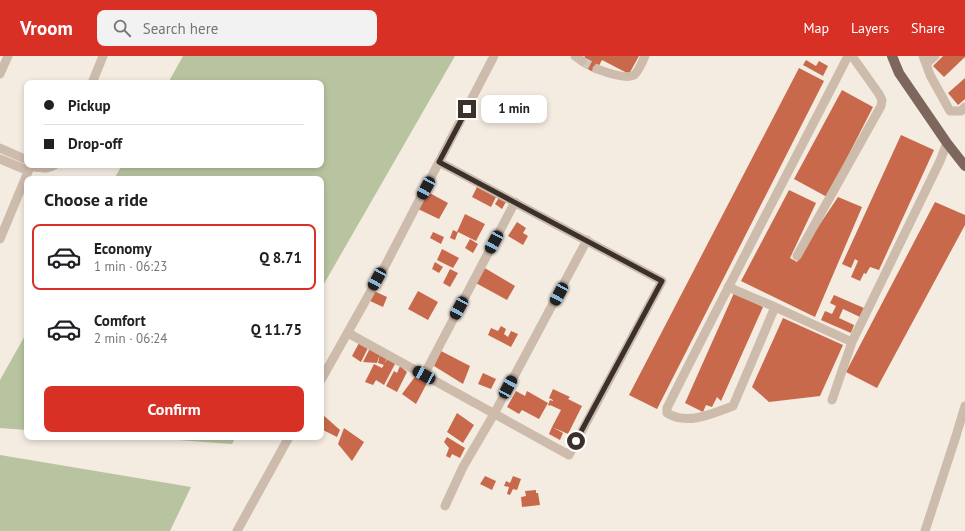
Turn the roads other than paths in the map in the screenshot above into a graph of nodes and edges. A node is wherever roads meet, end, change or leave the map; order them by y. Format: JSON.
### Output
{"nodes":[{"id":1,"x":8,"y":56,"type":"edge"},
{"id":2,"x":103,"y":56,"type":"edge"},
{"id":3,"x":494,"y":56,"type":"edge"},
{"id":4,"x":645,"y":56,"type":"edge"},
{"id":5,"x":848,"y":56,"type":"edge"},
{"id":6,"x":852,"y":56,"type":"edge"},
{"id":7,"x":892,"y":56,"type":"edge"},
{"id":8,"x":934,"y":56,"type":"edge"},
{"id":9,"x":925,"y":60,"type":"edge"},
{"id":10,"x":597,"y":69,"type":"tunnel mouth"},
{"id":11,"x":0,"y":74,"type":"edge"},
{"id":12,"x":93,"y":80,"type":"edge"},
{"id":13,"x":965,"y":107,"type":"edge"},
{"id":14,"x":947,"y":143,"type":"junction"},
{"id":15,"x":0,"y":148,"type":"edge"},
{"id":16,"x":0,"y":159,"type":"edge"},
{"id":17,"x":24,"y":161,"type":"edge"},
{"id":18,"x":439,"y":162,"type":"junction"},
{"id":19,"x":965,"y":166,"type":"edge"},
{"id":20,"x":25,"y":168,"type":"edge"},
{"id":21,"x":24,"y":177,"type":"edge"},
{"id":22,"x":515,"y":202,"type":"junction"},
{"id":23,"x":0,"y":239,"type":"edge"},
{"id":24,"x":587,"y":240,"type":"junction"},
{"id":25,"x":797,"y":256,"type":"dead end"},
{"id":26,"x":728,"y":287,"type":"junction"},
{"id":27,"x":775,"y":307,"type":"junction"},
{"id":28,"x":348,"y":333,"type":"junction"},
{"id":29,"x":852,"y":342,"type":"junction"},
{"id":30,"x":324,"y":375,"type":"edge"},
{"id":31,"x":424,"y":375,"type":"junction"},
{"id":32,"x":832,"y":400,"type":"dead end"},
{"id":33,"x":965,"y":406,"type":"edge"},
{"id":34,"x":494,"y":414,"type":"junction"},
{"id":35,"x":287,"y":440,"type":"edge"},
{"id":36,"x":445,"y":506,"type":"dead end"},
{"id":37,"x":240,"y":530,"type":"edge"},
{"id":38,"x":925,"y":531,"type":"edge"}],
"edges":[{"from":1,"to":11,"type":"street"},
{"from":2,"to":12,"type":"street"},
{"from":3,"to":18,"type":"street"},
{"from":4,"to":10,"type":"street"},
{"from":5,"to":26,"type":"street"},
{"from":6,"to":25,"type":"street"},
{"from":7,"to":14,"type":"main road"},
{"from":8,"to":9,"type":"street"},
{"from":9,"to":13,"type":"street"},
{"from":14,"to":19,"type":"main road"},
{"from":14,"to":29,"type":"street"},
{"from":15,"to":17,"type":"street"},
{"from":16,"to":20,"type":"street"},
{"from":18,"to":22,"type":"street"},
{"from":18,"to":28,"type":"street"},
{"from":21,"to":23,"type":"street"},
{"from":22,"to":24,"type":"street"},
{"from":22,"to":31,"type":"street"},
{"from":24,"to":34,"type":"street"},
{"from":24,"to":34,"type":"street"},
{"from":26,"to":27,"type":"street"},
{"from":26,"to":27,"type":"street"},
{"from":27,"to":29,"type":"street"},
{"from":28,"to":30,"type":"street"},
{"from":28,"to":31,"type":"street"},
{"from":29,"to":32,"type":"street"},
{"from":31,"to":34,"type":"street"},
{"from":33,"to":38,"type":"street"},
{"from":34,"to":36,"type":"street"},
{"from":35,"to":37,"type":"street"}]}
